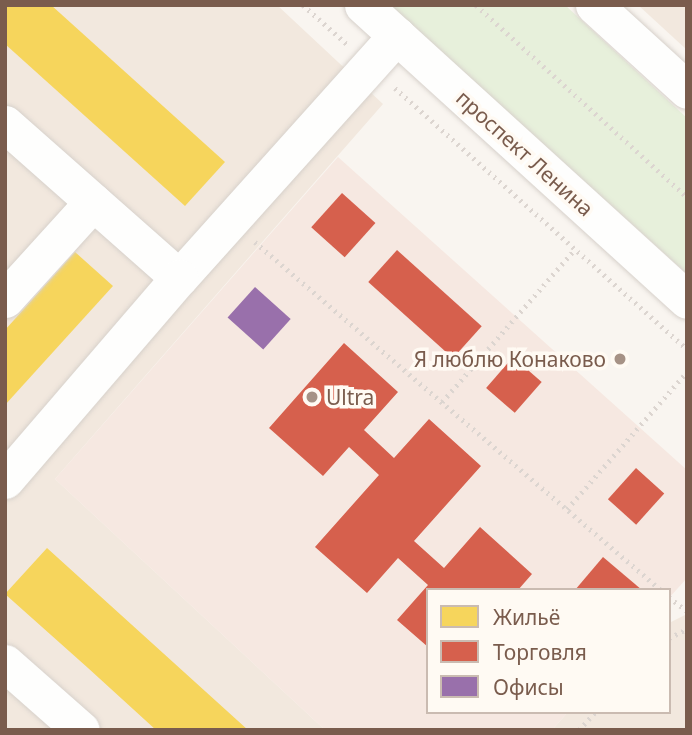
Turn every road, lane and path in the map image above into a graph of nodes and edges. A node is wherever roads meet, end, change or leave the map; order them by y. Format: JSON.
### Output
{"nodes":[{"id":1,"x":303,"y":5,"type":"edge"},
{"id":2,"x":363,"y":5,"type":"edge"},
{"id":3,"x":476,"y":5,"type":"edge"},
{"id":4,"x":594,"y":5,"type":"edge"},
{"id":5,"x":397,"y":35,"type":"junction"},
{"id":6,"x":370,"y":65,"type":"junction"},
{"id":7,"x":687,"y":90,"type":"edge"},
{"id":8,"x":5,"y":124,"type":"edge"},
{"id":9,"x":687,"y":197,"type":"edge"},
{"id":10,"x":93,"y":202,"type":"junction"},
{"id":11,"x":230,"y":221,"type":"junction"},
{"id":12,"x":575,"y":249,"type":"junction"},
{"id":13,"x":179,"y":278,"type":"junction"},
{"id":14,"x":5,"y":299,"type":"edge"},
{"id":15,"x":687,"y":300,"type":"edge"},
{"id":16,"x":687,"y":349,"type":"edge"},
{"id":17,"x":687,"y":372,"type":"edge"},
{"id":18,"x":442,"y":402,"type":"junction"},
{"id":19,"x":5,"y":480,"type":"edge"},
{"id":20,"x":567,"y":509,"type":"junction"},
{"id":21,"x":659,"y":588,"type":"edge"},
{"id":22,"x":671,"y":599,"type":"edge"},
{"id":23,"x":687,"y":611,"type":"edge"},
{"id":24,"x":687,"y":629,"type":"edge"},
{"id":25,"x":671,"y":637,"type":"edge"},
{"id":26,"x":5,"y":663,"type":"edge"},
{"id":27,"x":592,"y":714,"type":"edge"},
{"id":28,"x":81,"y":730,"type":"edge"},
{"id":29,"x":579,"y":730,"type":"edge"}],
"edges":[{"from":1,"to":6,"type":"path"},
{"from":2,"to":5,"type":"street","name":"проспект Ленина"},
{"from":3,"to":9,"type":"path"},
{"from":4,"to":7,"type":"street"},
{"from":5,"to":6,"type":"street"},
{"from":5,"to":15,"type":"street","name":"проспект Ленина"},
{"from":6,"to":11,"type":"street"},
{"from":6,"to":12,"type":"path"},
{"from":8,"to":10,"type":"street"},
{"from":10,"to":13,"type":"street"},
{"from":10,"to":14,"type":"street"},
{"from":11,"to":13,"type":"street"},
{"from":11,"to":18,"type":"path"},
{"from":12,"to":16,"type":"path"},
{"from":12,"to":18,"type":"path"},
{"from":13,"to":19,"type":"street"},
{"from":17,"to":20,"type":"path"},
{"from":18,"to":20,"type":"path"},
{"from":20,"to":21,"type":"path"},
{"from":22,"to":23,"type":"path"},
{"from":24,"to":25,"type":"path"},
{"from":26,"to":28,"type":"street"},
{"from":27,"to":29,"type":"path"}]}
